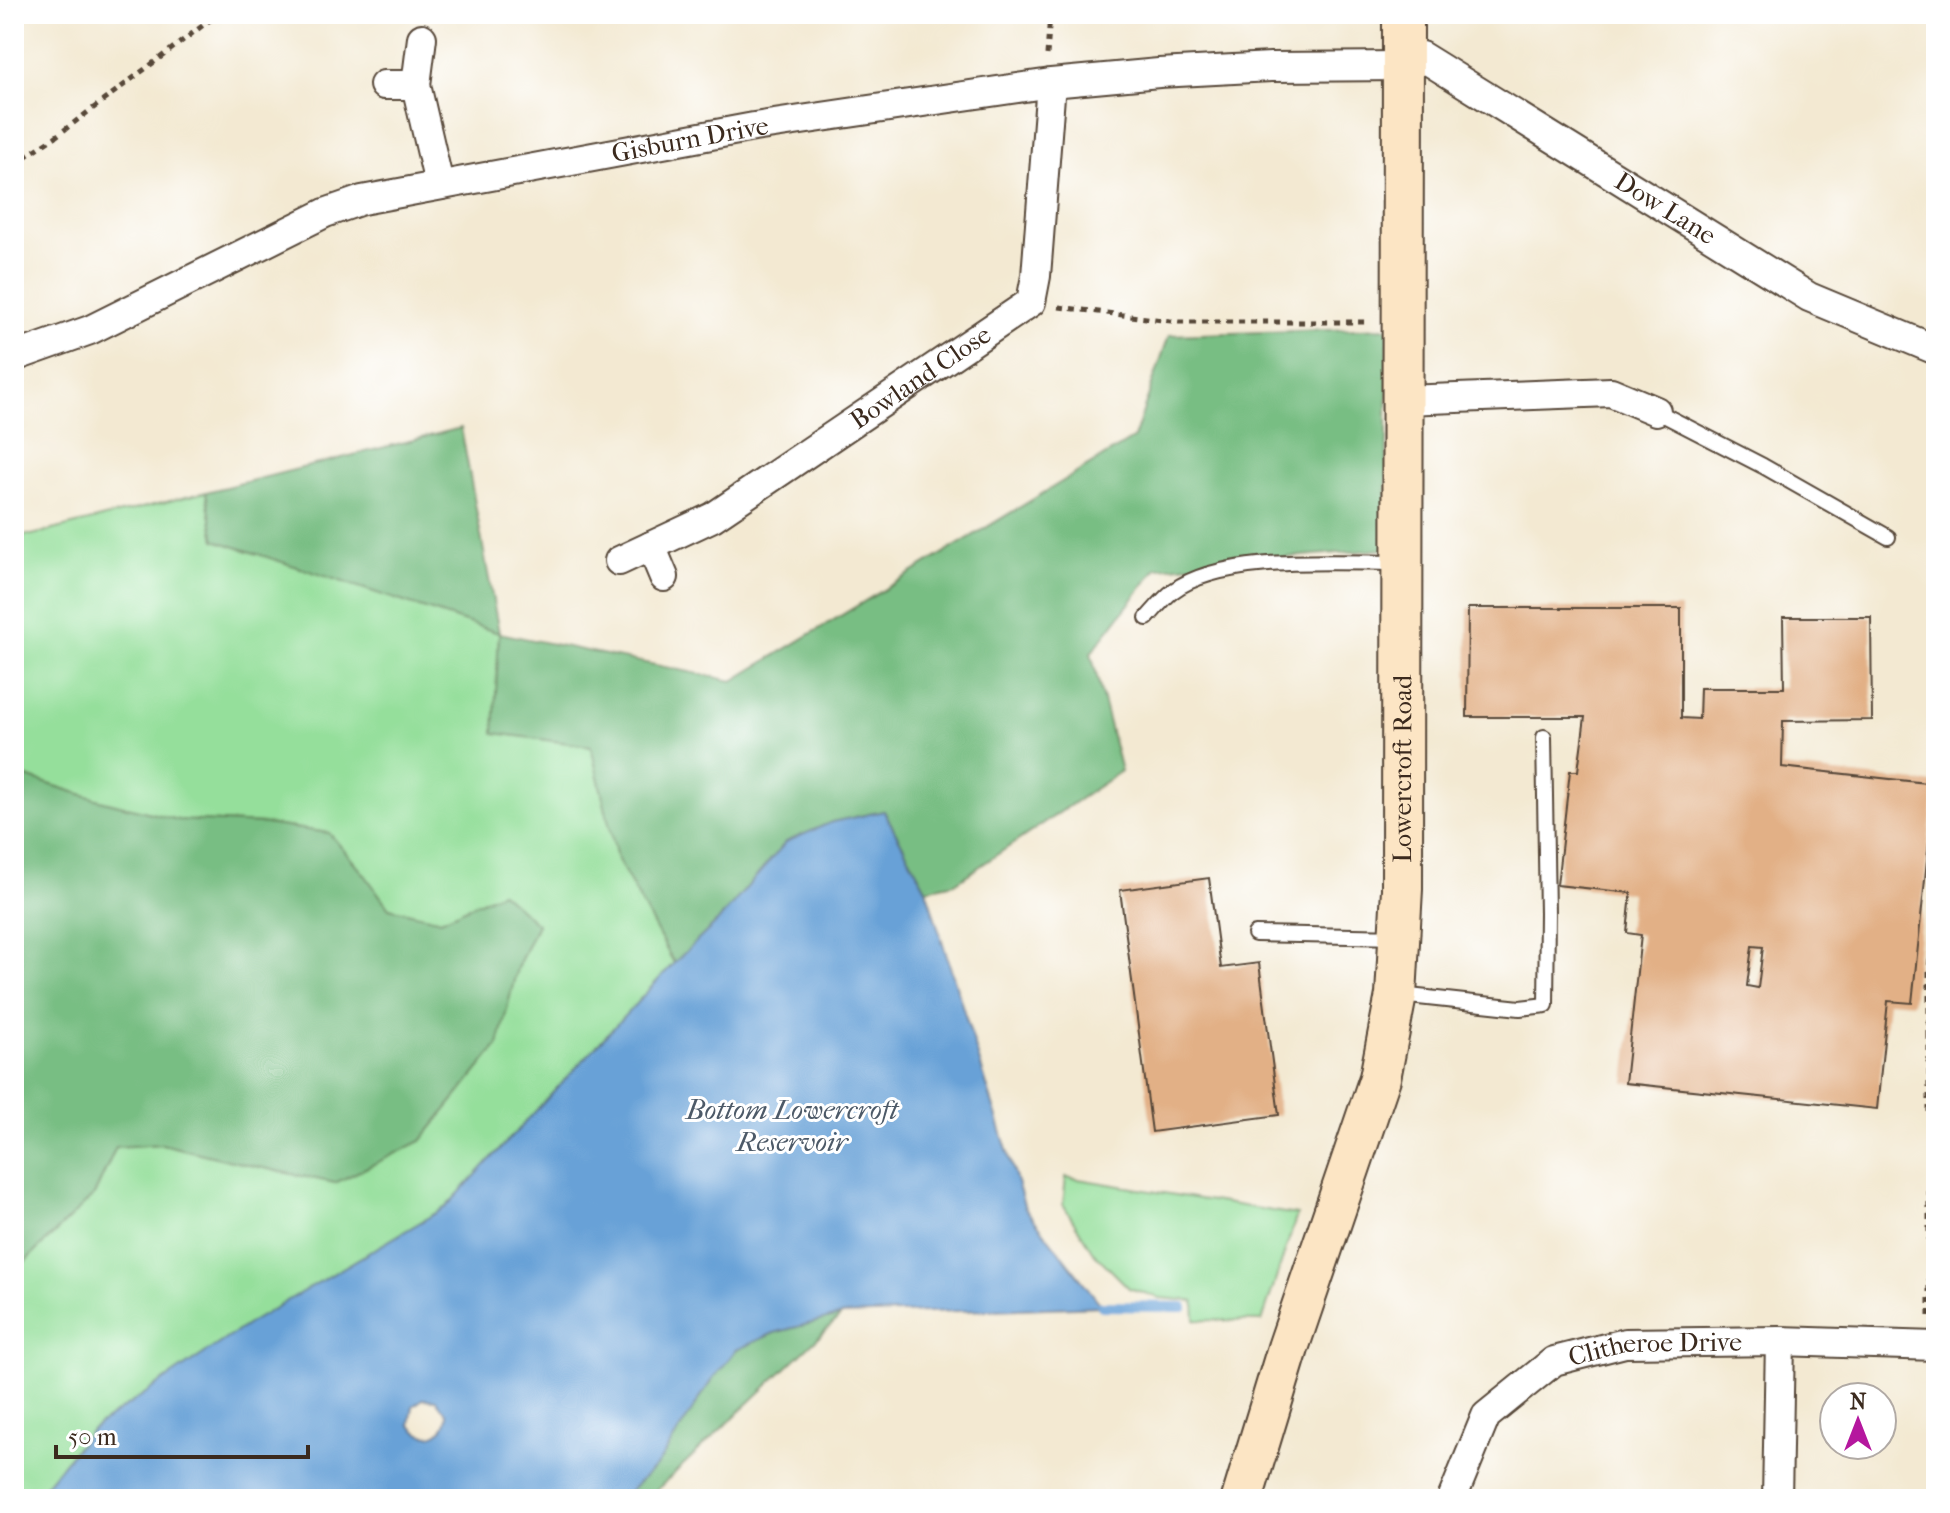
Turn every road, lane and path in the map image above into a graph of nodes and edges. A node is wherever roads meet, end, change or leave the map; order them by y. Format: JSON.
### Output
{"nodes":[{"id":1,"x":218,"y":14,"type":"edge"},
{"id":2,"x":1050,"y":14,"type":"edge"},
{"id":3,"x":1403,"y":14,"type":"edge"},
{"id":4,"x":422,"y":38,"type":"dead end"},
{"id":5,"x":1403,"y":60,"type":"junction"},
{"id":6,"x":1051,"y":83,"type":"junction"},
{"id":7,"x":384,"y":85,"type":"dead end"},
{"id":8,"x":416,"y":85,"type":"junction"},
{"id":9,"x":14,"y":164,"type":"edge"},
{"id":10,"x":439,"y":184,"type":"junction"},
{"id":11,"x":1033,"y":295,"type":"junction"},
{"id":12,"x":1404,"y":322,"type":"junction"},
{"id":13,"x":1936,"y":350,"type":"edge"},
{"id":14,"x":14,"y":357,"type":"edge"},
{"id":15,"x":1404,"y":400,"type":"junction"},
{"id":16,"x":1656,"y":411,"type":"joint"},
{"id":17,"x":1888,"y":537,"type":"dead end"},
{"id":18,"x":651,"y":546,"type":"junction"},
{"id":19,"x":619,"y":561,"type":"dead end"},
{"id":20,"x":1404,"y":563,"type":"junction"},
{"id":21,"x":664,"y":577,"type":"dead end"},
{"id":22,"x":1147,"y":618,"type":"dead end"},
{"id":23,"x":1544,"y":737,"type":"dead end"},
{"id":24,"x":1936,"y":887,"type":"edge"},
{"id":25,"x":1255,"y":934,"type":"dead end"},
{"id":26,"x":1399,"y":937,"type":"junction"},
{"id":27,"x":1396,"y":995,"type":"junction"},
{"id":28,"x":1933,"y":1036,"type":"edge"},
{"id":29,"x":1780,"y":1341,"type":"junction"},
{"id":30,"x":1932,"y":1346,"type":"edge"},
{"id":31,"x":1242,"y":1499,"type":"edge"},
{"id":32,"x":1452,"y":1499,"type":"edge"},
{"id":33,"x":1777,"y":1499,"type":"edge"}],
"edges":[{"from":1,"to":9,"type":"path"},
{"from":2,"to":6,"type":"path"},
{"from":3,"to":5,"type":"street","name":"Lowercroft Road"},
{"from":4,"to":8,"type":"street"},
{"from":5,"to":6,"type":"street","name":"Gisburn Drive"},
{"from":5,"to":12,"type":"street","name":"Lowercroft Road"},
{"from":5,"to":13,"type":"street","name":"Dow Lane"},
{"from":6,"to":10,"type":"street","name":"Gisburn Drive"},
{"from":6,"to":11,"type":"street"},
{"from":7,"to":8,"type":"street"},
{"from":8,"to":10,"type":"street"},
{"from":10,"to":14,"type":"street","name":"Gisburn Drive"},
{"from":11,"to":12,"type":"path"},
{"from":11,"to":18,"type":"street","name":"Bowland Close"},
{"from":12,"to":15,"type":"street","name":"Lowercroft Road"},
{"from":15,"to":16,"type":"street"},
{"from":15,"to":20,"type":"street","name":"Lowercroft Road"},
{"from":16,"to":17,"type":"lane"},
{"from":18,"to":19,"type":"street","name":"Bowland Close"},
{"from":18,"to":21,"type":"street"},
{"from":20,"to":22,"type":"lane"},
{"from":20,"to":26,"type":"street","name":"Lowercroft Road"},
{"from":23,"to":27,"type":"lane"},
{"from":24,"to":28,"type":"path"},
{"from":25,"to":26,"type":"lane"},
{"from":26,"to":27,"type":"street","name":"Lowercroft Road"},
{"from":27,"to":31,"type":"street","name":"Lowercroft Road"},
{"from":28,"to":30,"type":"path"},
{"from":29,"to":30,"type":"street","name":"Clitheroe Drive"},
{"from":29,"to":32,"type":"street","name":"Clitheroe Drive"},
{"from":29,"to":33,"type":"street"}]}
